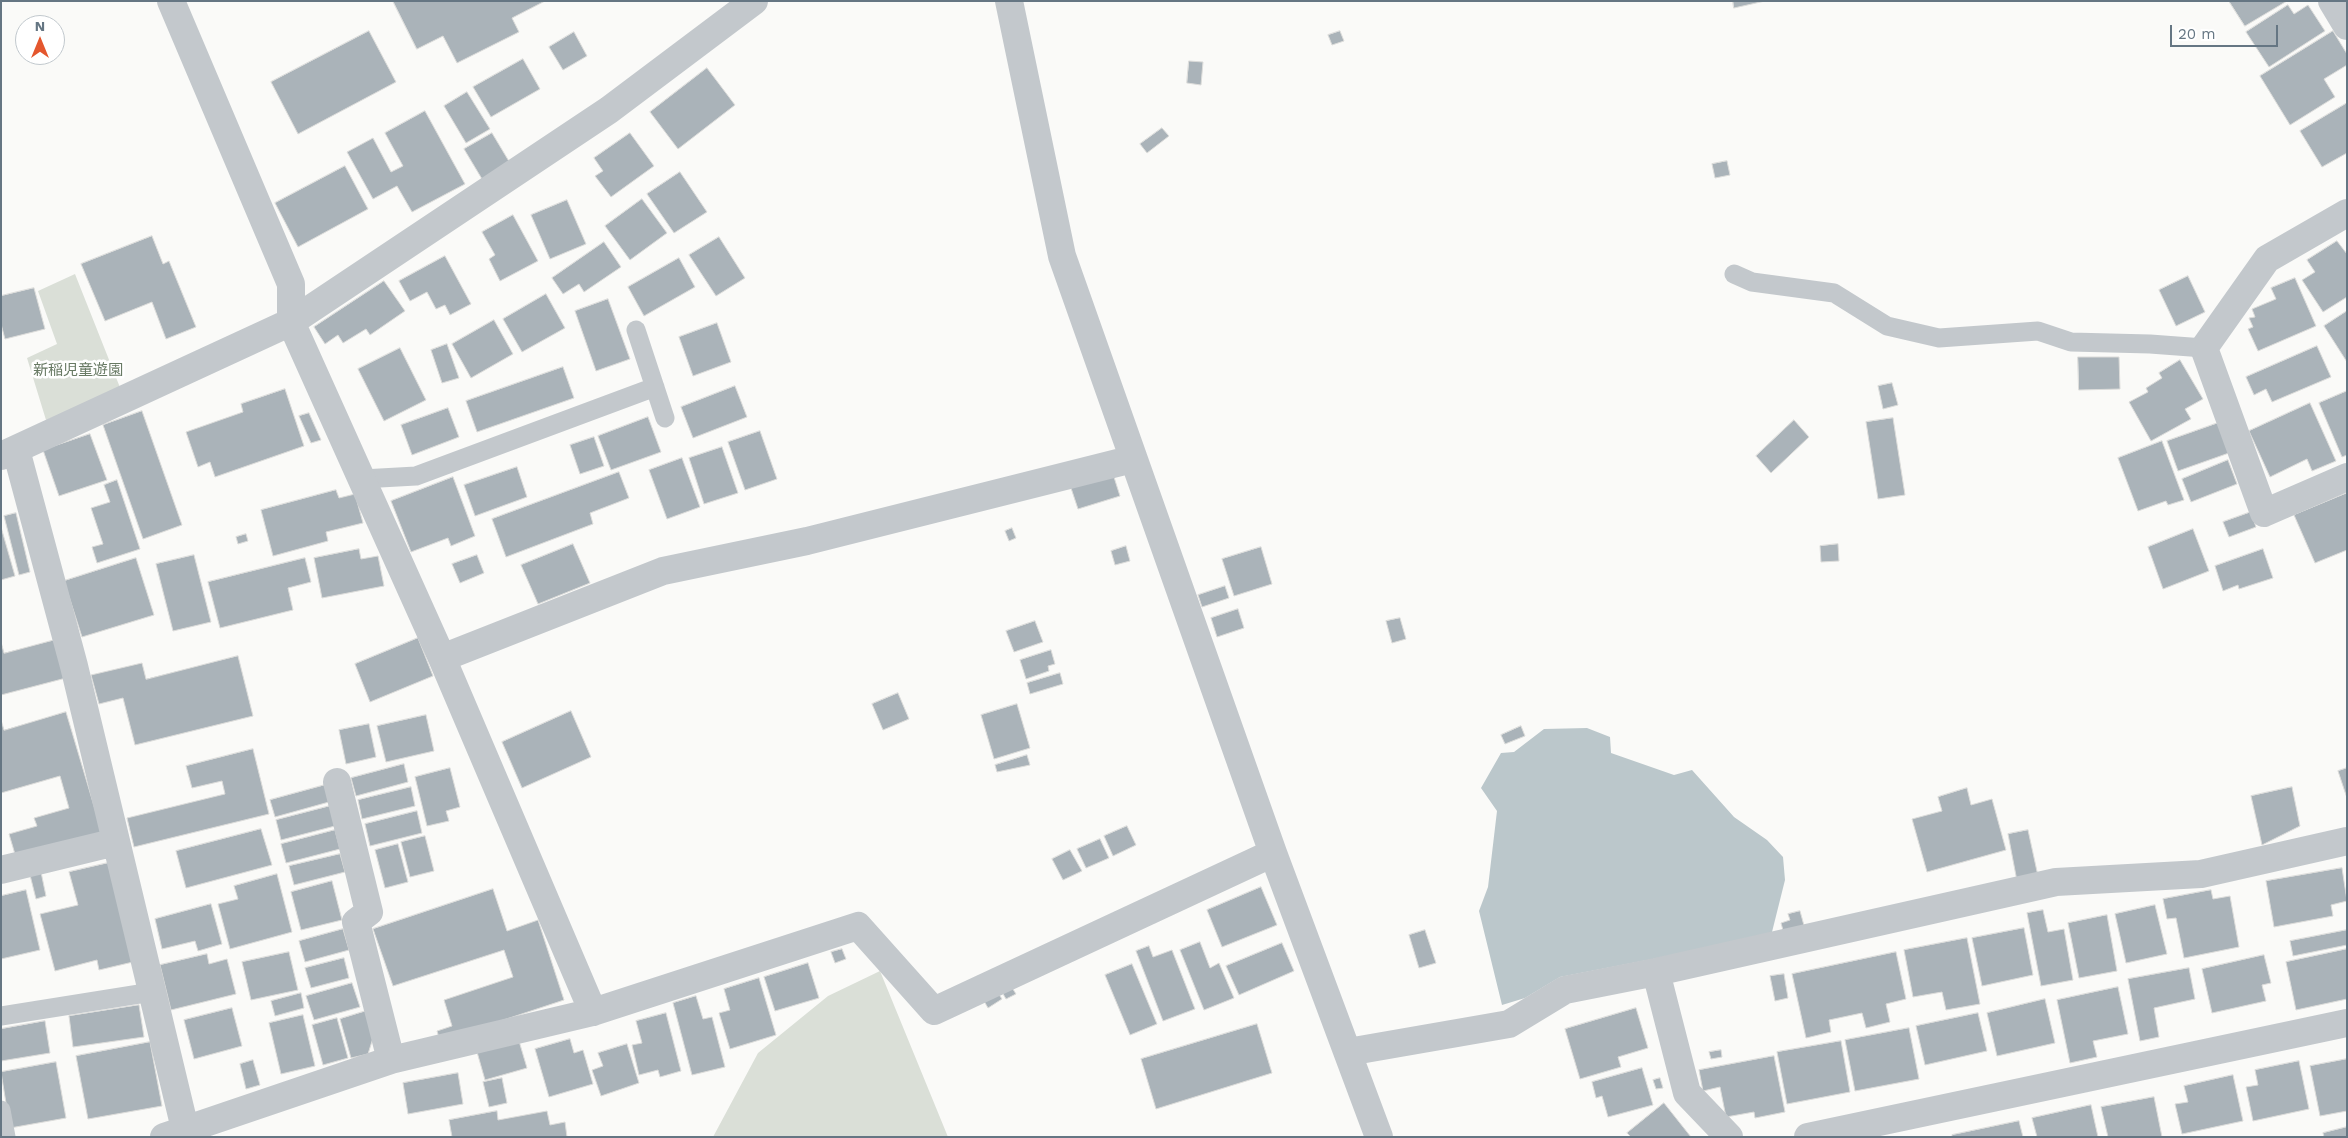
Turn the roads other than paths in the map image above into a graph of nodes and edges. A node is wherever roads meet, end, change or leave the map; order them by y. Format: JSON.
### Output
{"nodes":[{"id":1,"x":171,"y":1,"type":"edge"},
{"id":2,"x":754,"y":1,"type":"edge"},
{"id":3,"x":1009,"y":1,"type":"edge"},
{"id":4,"x":2332,"y":1,"type":"edge"},
{"id":5,"x":2347,"y":26,"type":"edge"},
{"id":6,"x":2346,"y":215,"type":"edge"},
{"id":7,"x":1734,"y":274,"type":"dead end"},
{"id":8,"x":291,"y":322,"type":"junction"},
{"id":9,"x":636,"y":330,"type":"dead end"},
{"id":10,"x":2204,"y":348,"type":"junction"},
{"id":11,"x":655,"y":387,"type":"junction"},
{"id":12,"x":665,"y":418,"type":"dead end"},
{"id":13,"x":8,"y":453,"type":"edge"},
{"id":14,"x":1133,"y":459,"type":"junction"},
{"id":15,"x":2347,"y":477,"type":"edge"},
{"id":16,"x":362,"y":479,"type":"junction"},
{"id":17,"x":442,"y":658,"type":"junction"},
{"id":18,"x":337,"y":782,"type":"dead end"},
{"id":19,"x":116,"y":842,"type":"junction"},
{"id":20,"x":2347,"y":842,"type":"edge"},
{"id":21,"x":1273,"y":853,"type":"junction"},
{"id":22,"x":1,"y":870,"type":"edge"},
{"id":23,"x":1656,"y":972,"type":"junction"},
{"id":24,"x":152,"y":992,"type":"junction"},
{"id":25,"x":593,"y":1012,"type":"junction"},
{"id":26,"x":1,"y":1016,"type":"edge"},
{"id":27,"x":2347,"y":1023,"type":"edge"},
{"id":28,"x":1348,"y":1052,"type":"junction"},
{"id":29,"x":391,"y":1060,"type":"junction"},
{"id":30,"x":1,"y":1110,"type":"edge"},
{"id":31,"x":179,"y":1135,"type":"edge"},
{"id":32,"x":6,"y":1137,"type":"edge"},
{"id":33,"x":1379,"y":1137,"type":"edge"},
{"id":34,"x":1729,"y":1137,"type":"edge"},
{"id":35,"x":1808,"y":1137,"type":"edge"}],
"edges":[{"from":1,"to":8,"type":"street"},
{"from":2,"to":8,"type":"street"},
{"from":3,"to":14,"type":"street"},
{"from":4,"to":5,"type":"street"},
{"from":6,"to":10,"type":"street"},
{"from":7,"to":10,"type":"lane"},
{"from":8,"to":13,"type":"street"},
{"from":8,"to":16,"type":"street"},
{"from":9,"to":11,"type":"lane"},
{"from":10,"to":15,"type":"street"},
{"from":11,"to":12,"type":"lane"},
{"from":11,"to":16,"type":"lane"},
{"from":13,"to":19,"type":"street"},
{"from":14,"to":17,"type":"street"},
{"from":14,"to":21,"type":"street"},
{"from":16,"to":17,"type":"street"},
{"from":17,"to":25,"type":"street"},
{"from":18,"to":29,"type":"street"},
{"from":19,"to":22,"type":"street"},
{"from":19,"to":24,"type":"street"},
{"from":20,"to":23,"type":"street"},
{"from":21,"to":25,"type":"street"},
{"from":21,"to":28,"type":"street"},
{"from":23,"to":28,"type":"street"},
{"from":23,"to":34,"type":"street"},
{"from":24,"to":26,"type":"lane"},
{"from":24,"to":31,"type":"street"},
{"from":25,"to":29,"type":"street"},
{"from":27,"to":35,"type":"street"},
{"from":28,"to":33,"type":"street"},
{"from":29,"to":31,"type":"street"},
{"from":30,"to":32,"type":"lane"}]}
